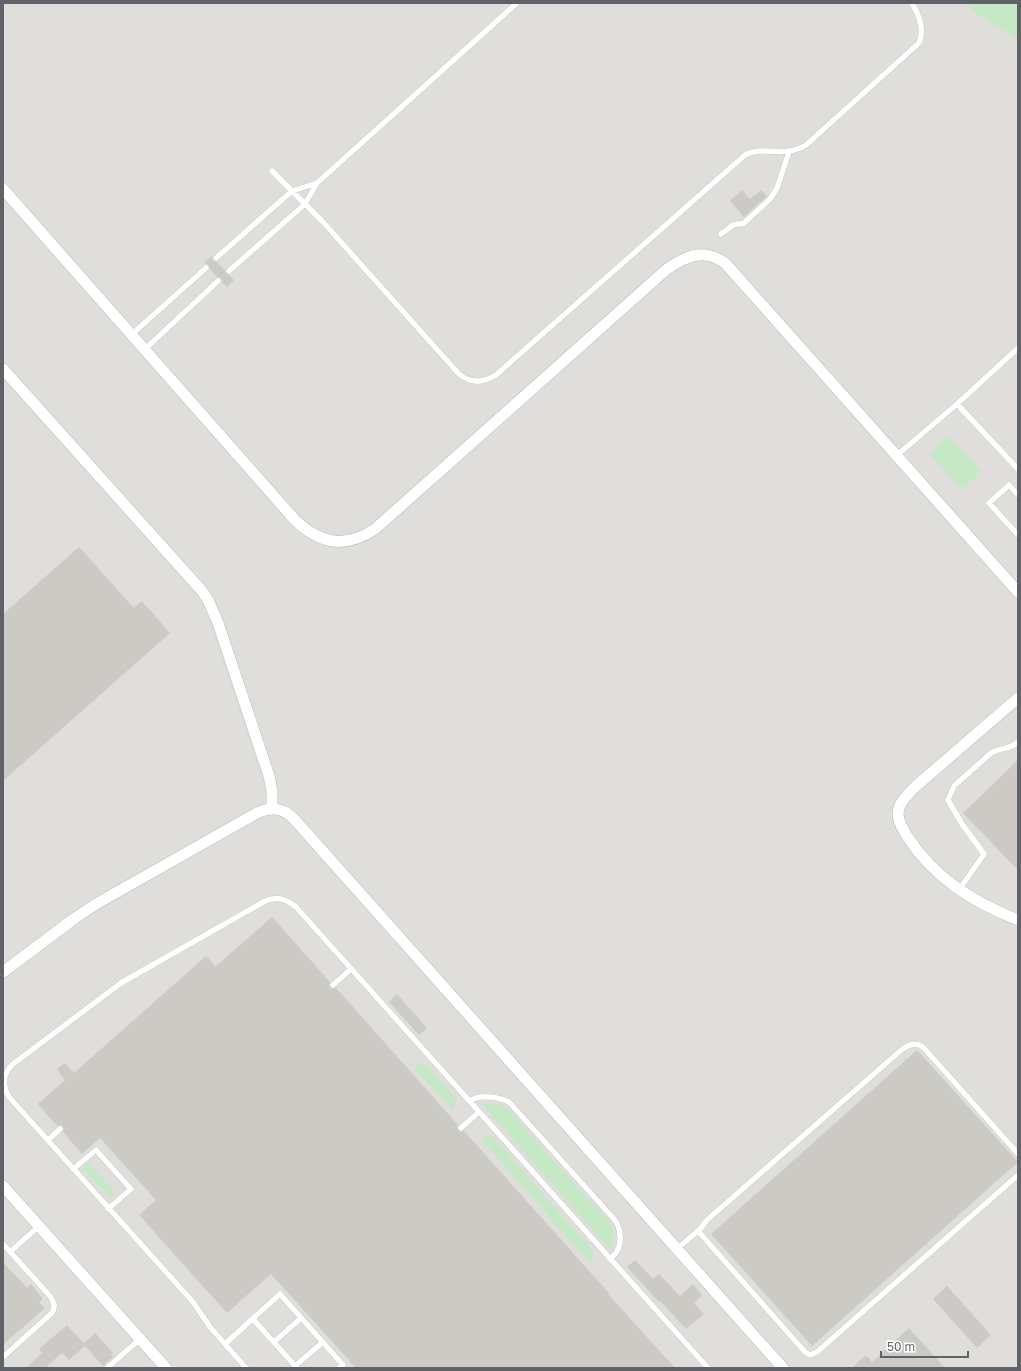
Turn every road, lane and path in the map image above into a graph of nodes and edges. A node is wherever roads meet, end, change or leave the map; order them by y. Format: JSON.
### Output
{"nodes":[{"id":1,"x":517,"y":3,"type":"edge"},
{"id":2,"x":912,"y":3,"type":"edge"},
{"id":3,"x":789,"y":152,"type":"junction"},
{"id":4,"x":272,"y":171,"type":"dead end"},
{"id":5,"x":317,"y":183,"type":"junction"},
{"id":6,"x":3,"y":189,"type":"edge"},
{"id":7,"x":292,"y":191,"type":"junction"},
{"id":8,"x":305,"y":204,"type":"junction"},
{"id":9,"x":721,"y":234,"type":"dead end"},
{"id":10,"x":216,"y":258,"type":"dead end"},
{"id":11,"x":206,"y":268,"type":"dead end"},
{"id":12,"x":229,"y":272,"type":"dead end"},
{"id":13,"x":218,"y":281,"type":"dead end"},
{"id":14,"x":131,"y":335,"type":"junction"},
{"id":15,"x":1018,"y":348,"type":"edge"},
{"id":16,"x":144,"y":350,"type":"junction"},
{"id":17,"x":3,"y":369,"type":"edge"},
{"id":18,"x":957,"y":404,"type":"junction"},
{"id":19,"x":896,"y":456,"type":"junction"},
{"id":20,"x":1018,"y":469,"type":"edge"},
{"id":21,"x":1018,"y":495,"type":"edge"},
{"id":22,"x":1018,"y":535,"type":"edge"},
{"id":23,"x":1018,"y":592,"type":"edge"},
{"id":24,"x":1018,"y":698,"type":"edge"},
{"id":25,"x":1018,"y":742,"type":"edge"},
{"id":26,"x":272,"y":809,"type":"junction"},
{"id":27,"x":959,"y":890,"type":"junction"},
{"id":28,"x":1018,"y":920,"type":"edge"},
{"id":29,"x":352,"y":969,"type":"junction"},
{"id":30,"x":3,"y":972,"type":"edge"},
{"id":31,"x":333,"y":985,"type":"dead end"},
{"id":32,"x":470,"y":1101,"type":"junction"},
{"id":33,"x":479,"y":1112,"type":"junction"},
{"id":34,"x":461,"y":1128,"type":"dead end"},
{"id":35,"x":60,"y":1129,"type":"dead end"},
{"id":36,"x":48,"y":1140,"type":"junction"},
{"id":37,"x":1018,"y":1154,"type":"edge"},
{"id":38,"x":74,"y":1169,"type":"junction"},
{"id":39,"x":1018,"y":1175,"type":"edge"},
{"id":40,"x":3,"y":1186,"type":"edge"},
{"id":41,"x":108,"y":1209,"type":"junction"},
{"id":42,"x":39,"y":1226,"type":"junction"},
{"id":43,"x":698,"y":1232,"type":"junction"},
{"id":44,"x":3,"y":1244,"type":"edge"},
{"id":45,"x":677,"y":1249,"type":"junction"},
{"id":46,"x":10,"y":1252,"type":"junction"},
{"id":47,"x":610,"y":1259,"type":"junction"},
{"id":48,"x":301,"y":1318,"type":"junction"},
{"id":49,"x":253,"y":1319,"type":"junction"},
{"id":50,"x":140,"y":1339,"type":"junction"},
{"id":51,"x":274,"y":1342,"type":"junction"},
{"id":52,"x":323,"y":1342,"type":"junction"},
{"id":53,"x":225,"y":1344,"type":"junction"},
{"id":54,"x":3,"y":1357,"type":"edge"},
{"id":55,"x":296,"y":1367,"type":"edge"},
{"id":56,"x":107,"y":1368,"type":"edge"},
{"id":57,"x":166,"y":1368,"type":"edge"},
{"id":58,"x":246,"y":1368,"type":"edge"},
{"id":59,"x":340,"y":1368,"type":"edge"},
{"id":60,"x":708,"y":1368,"type":"edge"},
{"id":61,"x":783,"y":1368,"type":"edge"}],
"edges":[{"from":1,"to":5,"type":"lane"},
{"from":2,"to":3,"type":"lane"},
{"from":3,"to":8,"type":"lane"},
{"from":3,"to":9,"type":"lane"},
{"from":4,"to":7,"type":"lane"},
{"from":5,"to":7,"type":"lane"},
{"from":5,"to":8,"type":"lane"},
{"from":6,"to":14,"type":"street"},
{"from":7,"to":8,"type":"lane"},
{"from":7,"to":10,"type":"lane"},
{"from":8,"to":12,"type":"lane"},
{"from":11,"to":14,"type":"lane"},
{"from":13,"to":16,"type":"lane"},
{"from":14,"to":16,"type":"street"},
{"from":15,"to":18,"type":"lane"},
{"from":16,"to":19,"type":"street"},
{"from":17,"to":26,"type":"street"},
{"from":18,"to":19,"type":"lane"},
{"from":18,"to":20,"type":"lane"},
{"from":19,"to":23,"type":"street"},
{"from":21,"to":22,"type":"lane"},
{"from":24,"to":27,"type":"street"},
{"from":25,"to":27,"type":"lane"},
{"from":26,"to":30,"type":"street"},
{"from":26,"to":45,"type":"street"},
{"from":27,"to":28,"type":"street"},
{"from":29,"to":31,"type":"lane"},
{"from":29,"to":32,"type":"lane"},
{"from":29,"to":36,"type":"lane"},
{"from":32,"to":33,"type":"lane"},
{"from":32,"to":47,"type":"lane"},
{"from":33,"to":34,"type":"lane"},
{"from":33,"to":47,"type":"lane"},
{"from":35,"to":36,"type":"lane"},
{"from":36,"to":38,"type":"lane"},
{"from":37,"to":43,"type":"lane"},
{"from":38,"to":41,"type":"lane"},
{"from":38,"to":41,"type":"lane"},
{"from":39,"to":43,"type":"lane"},
{"from":40,"to":42,"type":"street"},
{"from":41,"to":53,"type":"lane"},
{"from":42,"to":46,"type":"lane"},
{"from":42,"to":50,"type":"street"},
{"from":43,"to":45,"type":"lane"},
{"from":44,"to":46,"type":"lane"},
{"from":45,"to":61,"type":"street"},
{"from":46,"to":54,"type":"lane"},
{"from":47,"to":60,"type":"lane"},
{"from":48,"to":49,"type":"lane"},
{"from":48,"to":51,"type":"lane"},
{"from":48,"to":52,"type":"lane"},
{"from":49,"to":51,"type":"lane"},
{"from":49,"to":53,"type":"lane"},
{"from":50,"to":56,"type":"lane"},
{"from":50,"to":57,"type":"street"},
{"from":51,"to":55,"type":"lane"},
{"from":52,"to":55,"type":"lane"},
{"from":52,"to":59,"type":"lane"},
{"from":53,"to":58,"type":"lane"}]}
